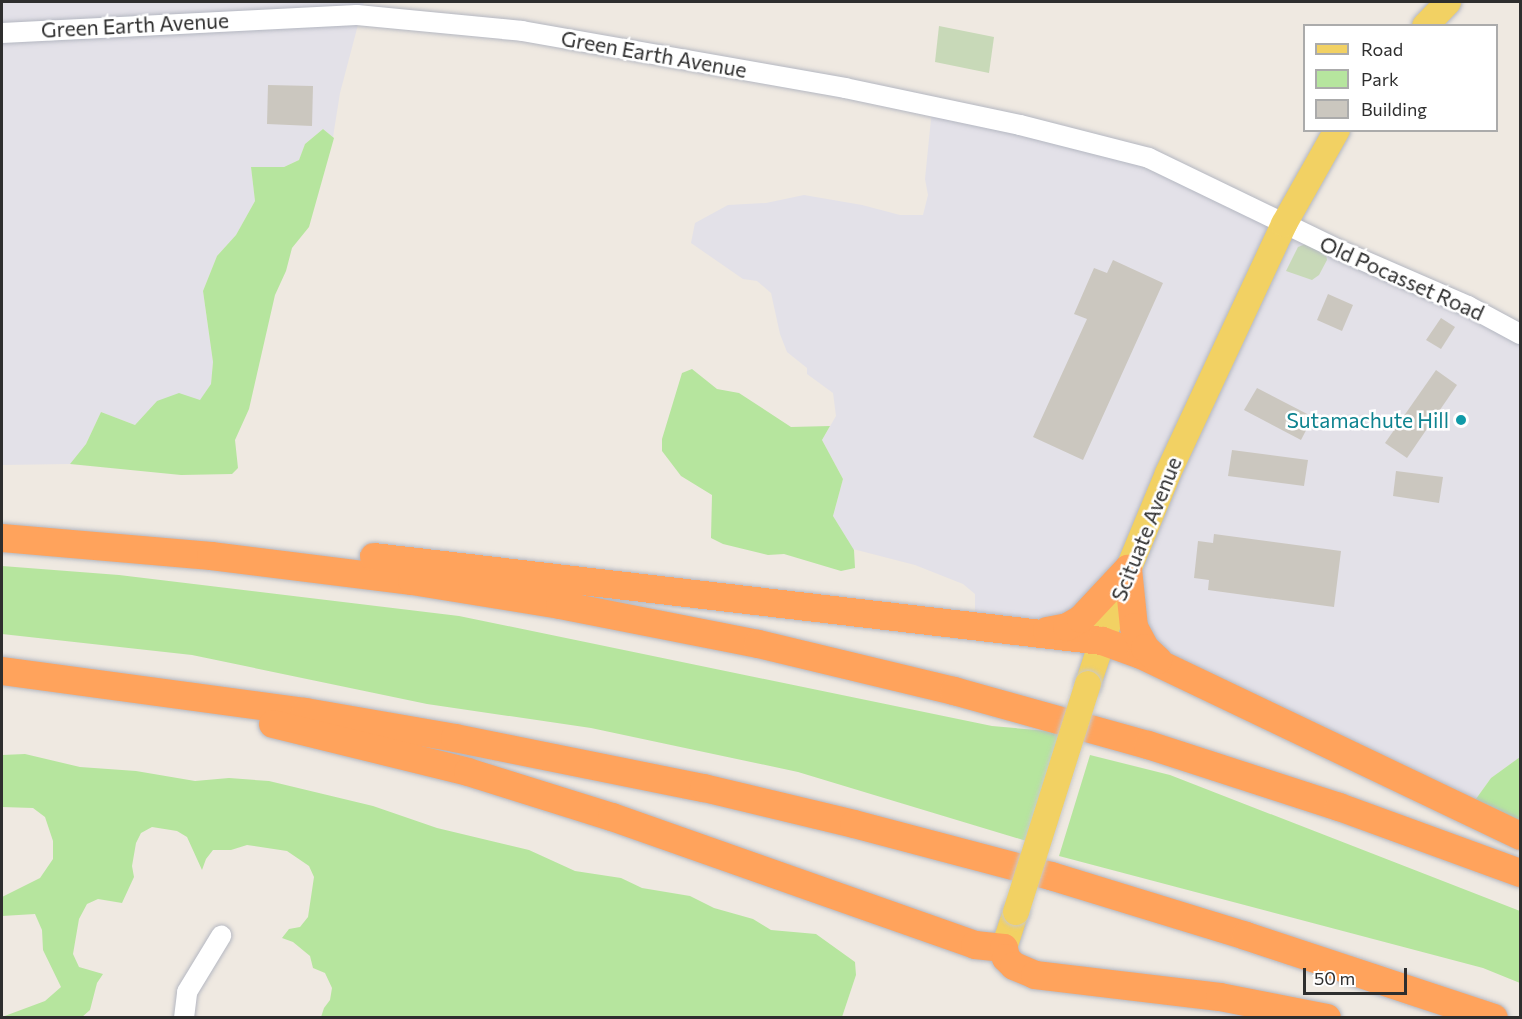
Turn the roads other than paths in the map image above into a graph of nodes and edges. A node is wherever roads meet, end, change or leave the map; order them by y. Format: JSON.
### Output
{"nodes":[{"id":1,"x":1448,"y":2,"type":"edge"},
{"id":2,"x":1427,"y":24,"type":"edge"},
{"id":3,"x":2,"y":33,"type":"edge"},
{"id":4,"x":1336,"y":132,"type":"edge"},
{"id":5,"x":1284,"y":224,"type":"junction"},
{"id":6,"x":1521,"y":334,"type":"edge"},
{"id":7,"x":2,"y":538,"type":"edge"},
{"id":8,"x":112,"y":546,"type":"junction"},
{"id":9,"x":1128,"y":568,"type":"junction"},
{"id":10,"x":1033,"y":632,"type":"junction"},
{"id":11,"x":1102,"y":641,"type":"junction"},
{"id":12,"x":2,"y":671,"type":"edge"},
{"id":13,"x":1175,"y":671,"type":"junction"},
{"id":14,"x":153,"y":690,"type":"junction"},
{"id":15,"x":1521,"y":836,"type":"edge"},
{"id":16,"x":1521,"y":873,"type":"edge"},
{"id":17,"x":221,"y":936,"type":"dead end"},
{"id":18,"x":1004,"y":948,"type":"junction"},
{"id":19,"x":184,"y":1017,"type":"edge"},
{"id":20,"x":1327,"y":1017,"type":"edge"},
{"id":21,"x":1494,"y":1017,"type":"edge"}],
"edges":[{"from":1,"to":2,"type":"main road"},
{"from":3,"to":5,"type":"street","name":"Green Earth Avenue"},
{"from":4,"to":5,"type":"main road","name":"Scituate Avenue"},
{"from":5,"to":6,"type":"street","name":"Old Pocasset Road"},
{"from":5,"to":9,"type":"main road","name":"Scituate Avenue"},
{"from":7,"to":8,"type":"highway"},
{"from":8,"to":10,"type":"highway"},
{"from":8,"to":16,"type":"highway"},
{"from":9,"to":10,"type":"highway"},
{"from":9,"to":11,"type":"main road","name":"Scituate Avenue"},
{"from":9,"to":13,"type":"highway"},
{"from":10,"to":11,"type":"highway"},
{"from":11,"to":13,"type":"highway"},
{"from":11,"to":18,"type":"main road","name":"Scituate Avenue","bridge":true},
{"from":12,"to":14,"type":"highway"},
{"from":13,"to":15,"type":"highway"},
{"from":14,"to":18,"type":"highway"},
{"from":14,"to":21,"type":"highway"},
{"from":17,"to":19,"type":"street"},
{"from":18,"to":20,"type":"highway"}]}
